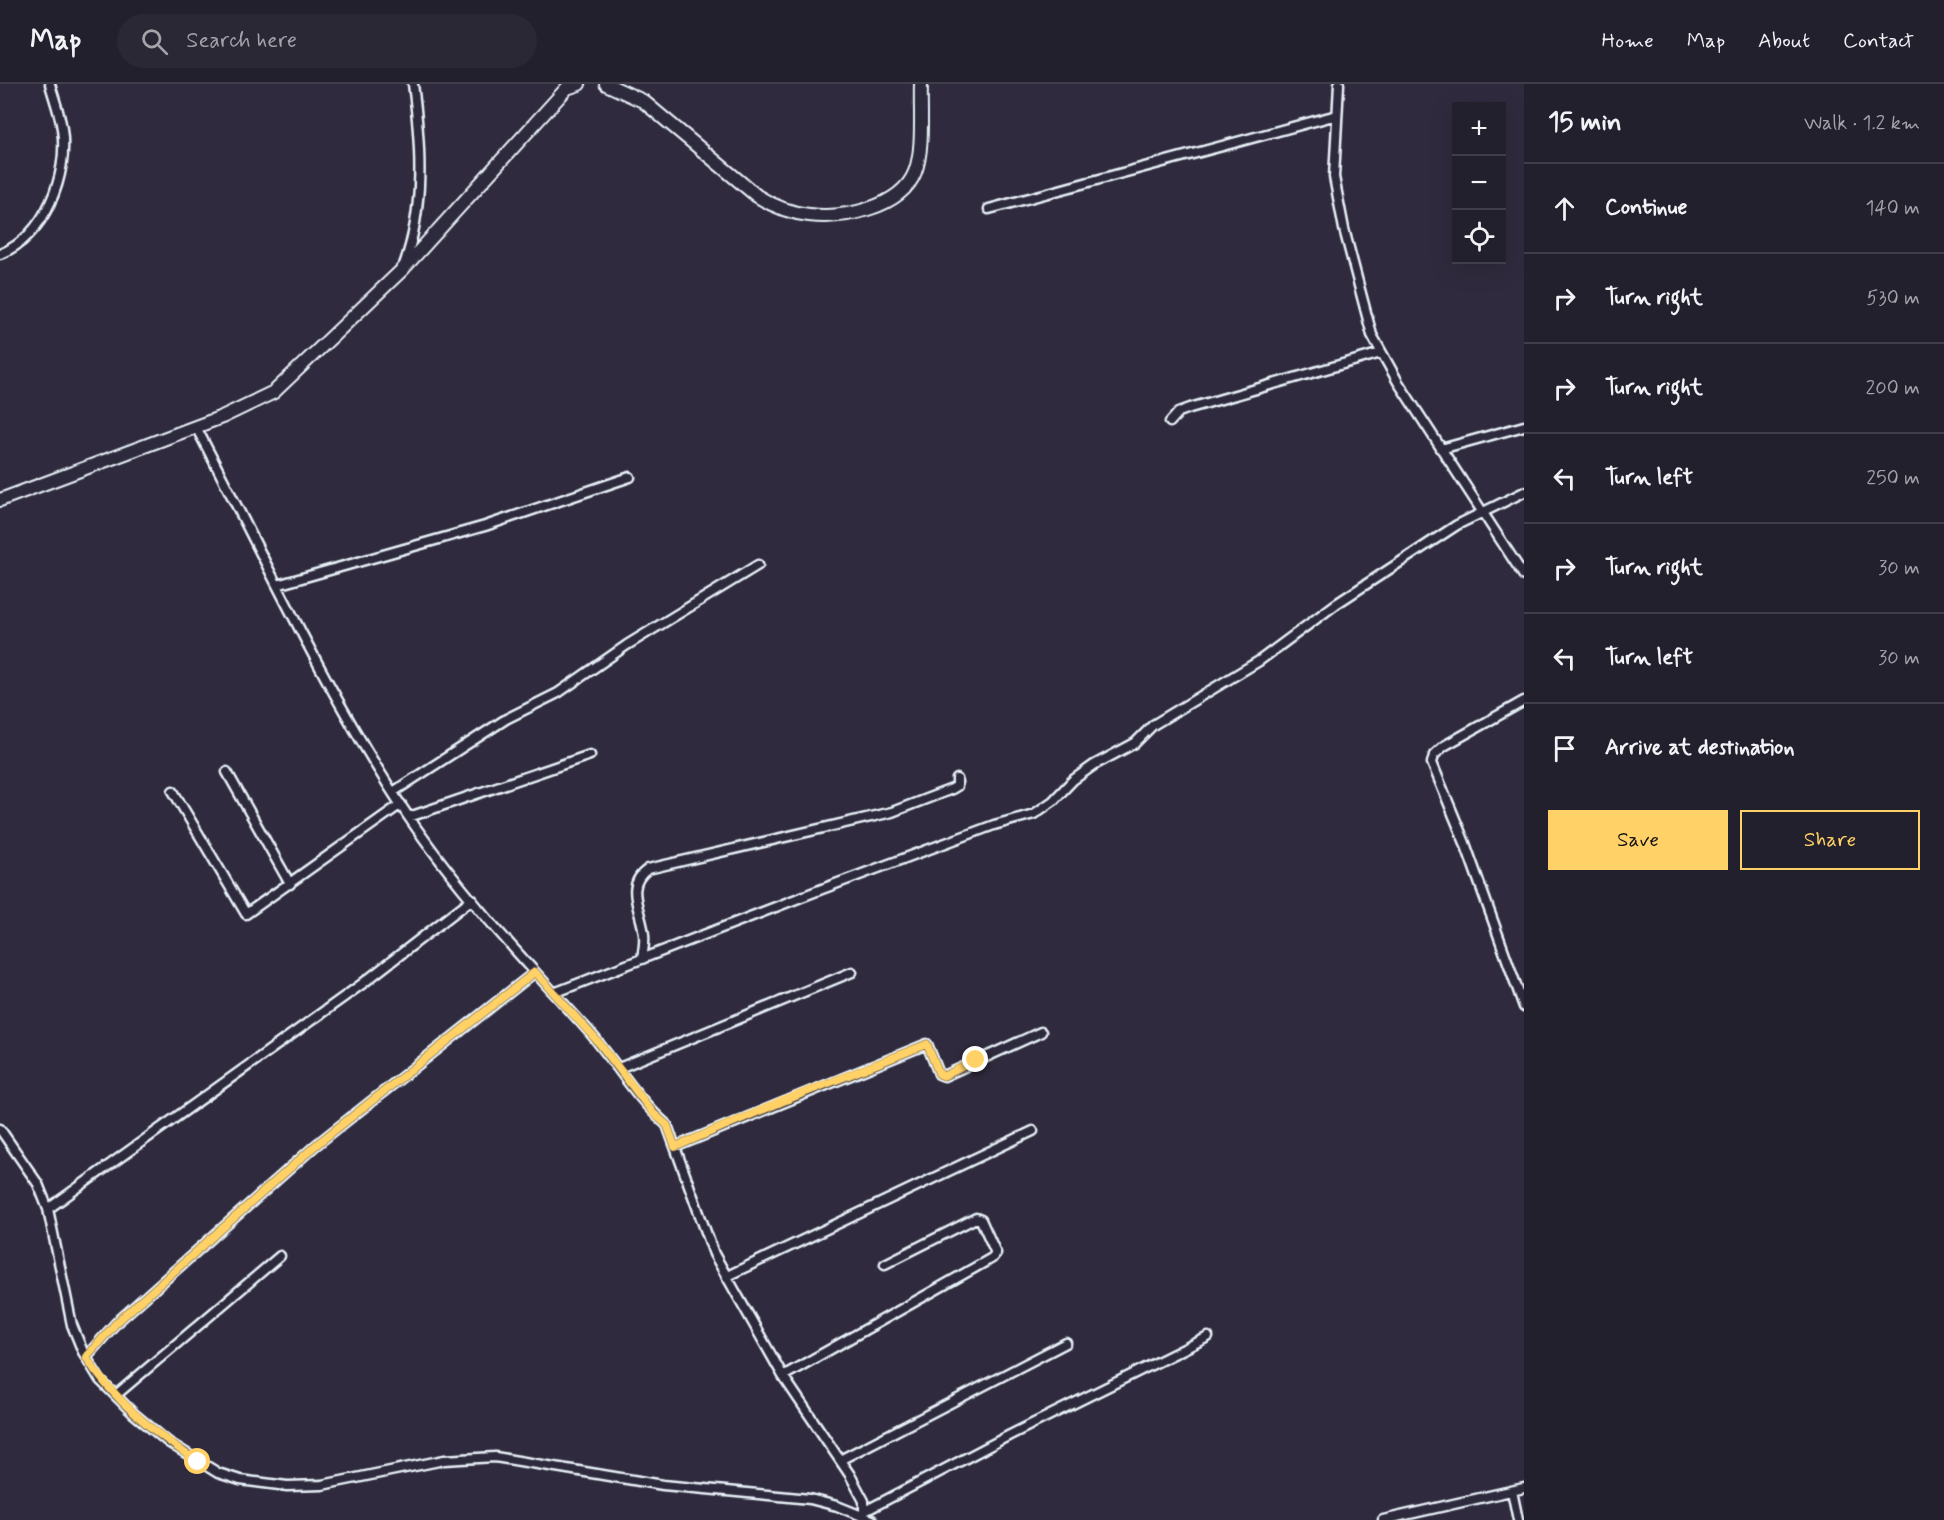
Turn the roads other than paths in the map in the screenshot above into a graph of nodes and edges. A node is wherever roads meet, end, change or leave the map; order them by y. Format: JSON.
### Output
{"nodes":[{"id":1,"x":50,"y":84,"type":"edge"},
{"id":2,"x":414,"y":84,"type":"edge"},
{"id":3,"x":606,"y":84,"type":"edge"},
{"id":4,"x":921,"y":84,"type":"edge"},
{"id":5,"x":1339,"y":84,"type":"edge"},
{"id":6,"x":571,"y":85,"type":"edge"},
{"id":7,"x":1337,"y":115,"type":"junction"},
{"id":8,"x":989,"y":209,"type":"dead end"},
{"id":9,"x":0,"y":254,"type":"edge"},
{"id":10,"x":403,"y":269,"type":"junction"},
{"id":11,"x":1381,"y":353,"type":"junction"},
{"id":12,"x":1170,"y":422,"type":"dead end"},
{"id":13,"x":1524,"y":426,"type":"edge"},
{"id":14,"x":196,"y":427,"type":"junction"},
{"id":15,"x":1441,"y":449,"type":"junction"},
{"id":16,"x":630,"y":477,"type":"dead end"},
{"id":17,"x":1524,"y":492,"type":"edge"},
{"id":18,"x":0,"y":500,"type":"edge"},
{"id":19,"x":1483,"y":514,"type":"junction"},
{"id":20,"x":758,"y":564,"type":"dead end"},
{"id":21,"x":1524,"y":576,"type":"edge"},
{"id":22,"x":277,"y":585,"type":"junction"},
{"id":23,"x":1524,"y":701,"type":"edge"},
{"id":24,"x":590,"y":755,"type":"dead end"},
{"id":25,"x":227,"y":772,"type":"dead end"},
{"id":26,"x":957,"y":778,"type":"dead end"},
{"id":27,"x":173,"y":791,"type":"dead end"},
{"id":28,"x":393,"y":792,"type":"junction"},
{"id":29,"x":401,"y":804,"type":"junction"},
{"id":30,"x":409,"y":817,"type":"junction"},
{"id":31,"x":290,"y":884,"type":"junction"},
{"id":32,"x":472,"y":899,"type":"junction"},
{"id":33,"x":642,"y":959,"type":"junction"},
{"id":34,"x":535,"y":972,"type":"junction"},
{"id":35,"x":852,"y":972,"type":"dead end"},
{"id":36,"x":554,"y":993,"type":"junction"},
{"id":37,"x":1524,"y":1006,"type":"edge"},
{"id":38,"x":1041,"y":1032,"type":"dead end"},
{"id":39,"x":619,"y":1068,"type":"junction"},
{"id":40,"x":0,"y":1129,"type":"edge"},
{"id":41,"x":1033,"y":1131,"type":"dead end"},
{"id":42,"x":675,"y":1147,"type":"junction"},
{"id":43,"x":48,"y":1209,"type":"junction"},
{"id":44,"x":280,"y":1256,"type":"dead end"},
{"id":45,"x":885,"y":1264,"type":"dead end"},
{"id":46,"x":727,"y":1276,"type":"junction"},
{"id":47,"x":1208,"y":1337,"type":"dead end"},
{"id":48,"x":1066,"y":1343,"type":"dead end"},
{"id":49,"x":86,"y":1357,"type":"junction"},
{"id":50,"x":783,"y":1376,"type":"junction"},
{"id":51,"x":116,"y":1395,"type":"junction"},
{"id":52,"x":840,"y":1460,"type":"junction"},
{"id":53,"x":1524,"y":1488,"type":"edge"},
{"id":54,"x":1512,"y":1491,"type":"junction"},
{"id":55,"x":867,"y":1516,"type":"edge"},
{"id":56,"x":1383,"y":1520,"type":"edge"},
{"id":57,"x":1518,"y":1520,"type":"edge"}],
"edges":[{"from":1,"to":9,"type":"street"},
{"from":2,"to":10,"type":"street"},
{"from":3,"to":4,"type":"street"},
{"from":5,"to":7,"type":"street"},
{"from":6,"to":10,"type":"street"},
{"from":7,"to":8,"type":"street"},
{"from":7,"to":11,"type":"street"},
{"from":10,"to":14,"type":"street"},
{"from":11,"to":12,"type":"street"},
{"from":11,"to":15,"type":"street"},
{"from":13,"to":15,"type":"street"},
{"from":14,"to":18,"type":"street"},
{"from":14,"to":22,"type":"street"},
{"from":15,"to":19,"type":"street"},
{"from":16,"to":22,"type":"street"},
{"from":17,"to":19,"type":"street"},
{"from":19,"to":21,"type":"street"},
{"from":19,"to":33,"type":"street"},
{"from":20,"to":28,"type":"street"},
{"from":22,"to":28,"type":"street"},
{"from":23,"to":37,"type":"street"},
{"from":24,"to":30,"type":"street"},
{"from":25,"to":31,"type":"street"},
{"from":26,"to":33,"type":"street"},
{"from":27,"to":31,"type":"street"},
{"from":28,"to":29,"type":"street"},
{"from":29,"to":30,"type":"street"},
{"from":29,"to":31,"type":"street"},
{"from":30,"to":32,"type":"street"},
{"from":32,"to":34,"type":"street"},
{"from":32,"to":43,"type":"street"},
{"from":33,"to":36,"type":"street"},
{"from":34,"to":36,"type":"street"},
{"from":34,"to":49,"type":"street"},
{"from":35,"to":39,"type":"street"},
{"from":36,"to":39,"type":"street"},
{"from":38,"to":42,"type":"street"},
{"from":39,"to":42,"type":"street"},
{"from":40,"to":43,"type":"street"},
{"from":41,"to":46,"type":"street"},
{"from":42,"to":46,"type":"street"},
{"from":43,"to":49,"type":"street"},
{"from":44,"to":51,"type":"street"},
{"from":45,"to":50,"type":"street"},
{"from":46,"to":50,"type":"street"},
{"from":47,"to":55,"type":"street"},
{"from":48,"to":52,"type":"street"},
{"from":49,"to":51,"type":"street"},
{"from":50,"to":52,"type":"street"},
{"from":51,"to":55,"type":"street"},
{"from":52,"to":55,"type":"street"},
{"from":53,"to":54,"type":"street"},
{"from":54,"to":56,"type":"street"},
{"from":54,"to":57,"type":"street"}]}
